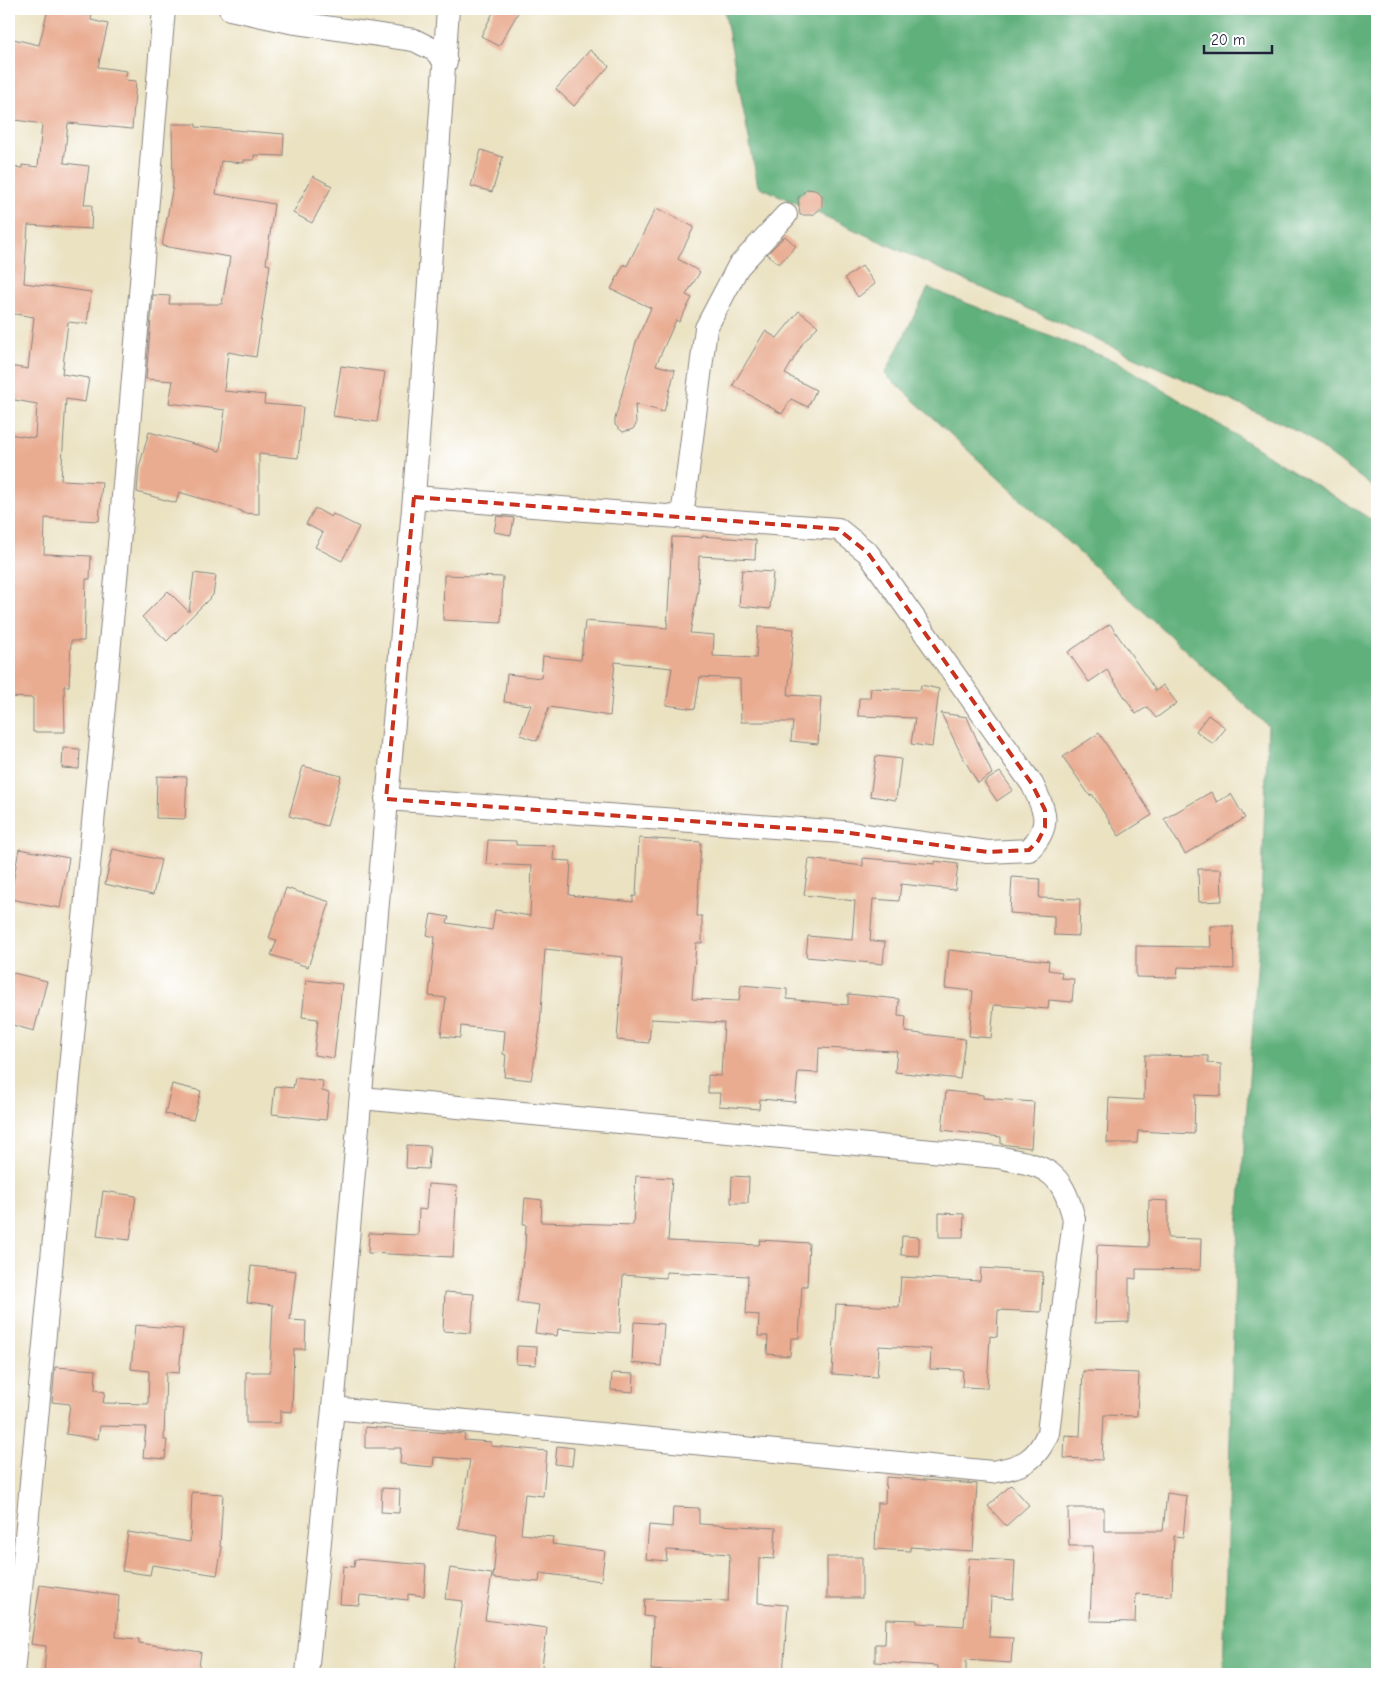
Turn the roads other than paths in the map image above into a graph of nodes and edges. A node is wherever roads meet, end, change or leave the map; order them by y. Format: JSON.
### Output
{"nodes":[{"id":1,"x":164,"y":9,"type":"edge"},
{"id":2,"x":230,"y":9,"type":"edge"},
{"id":3,"x":448,"y":9,"type":"edge"},
{"id":4,"x":446,"y":62,"type":"junction"},
{"id":5,"x":786,"y":215,"type":"dead end"},
{"id":6,"x":414,"y":497,"type":"junction"},
{"id":7,"x":682,"y":517,"type":"junction"},
{"id":8,"x":386,"y":800,"type":"junction"},
{"id":9,"x":361,"y":1098,"type":"junction"},
{"id":10,"x":333,"y":1408,"type":"junction"},
{"id":11,"x":13,"y":1674,"type":"edge"},
{"id":12,"x":307,"y":1674,"type":"edge"}],
"edges":[{"from":1,"to":11,"type":"street"},
{"from":2,"to":4,"type":"street"},
{"from":3,"to":4,"type":"street"},
{"from":4,"to":6,"type":"street"},
{"from":5,"to":7,"type":"street"},
{"from":6,"to":7,"type":"street"},
{"from":6,"to":8,"type":"street"},
{"from":7,"to":8,"type":"street"},
{"from":8,"to":9,"type":"street"},
{"from":9,"to":10,"type":"street"},
{"from":9,"to":10,"type":"street"},
{"from":10,"to":12,"type":"street"}]}
